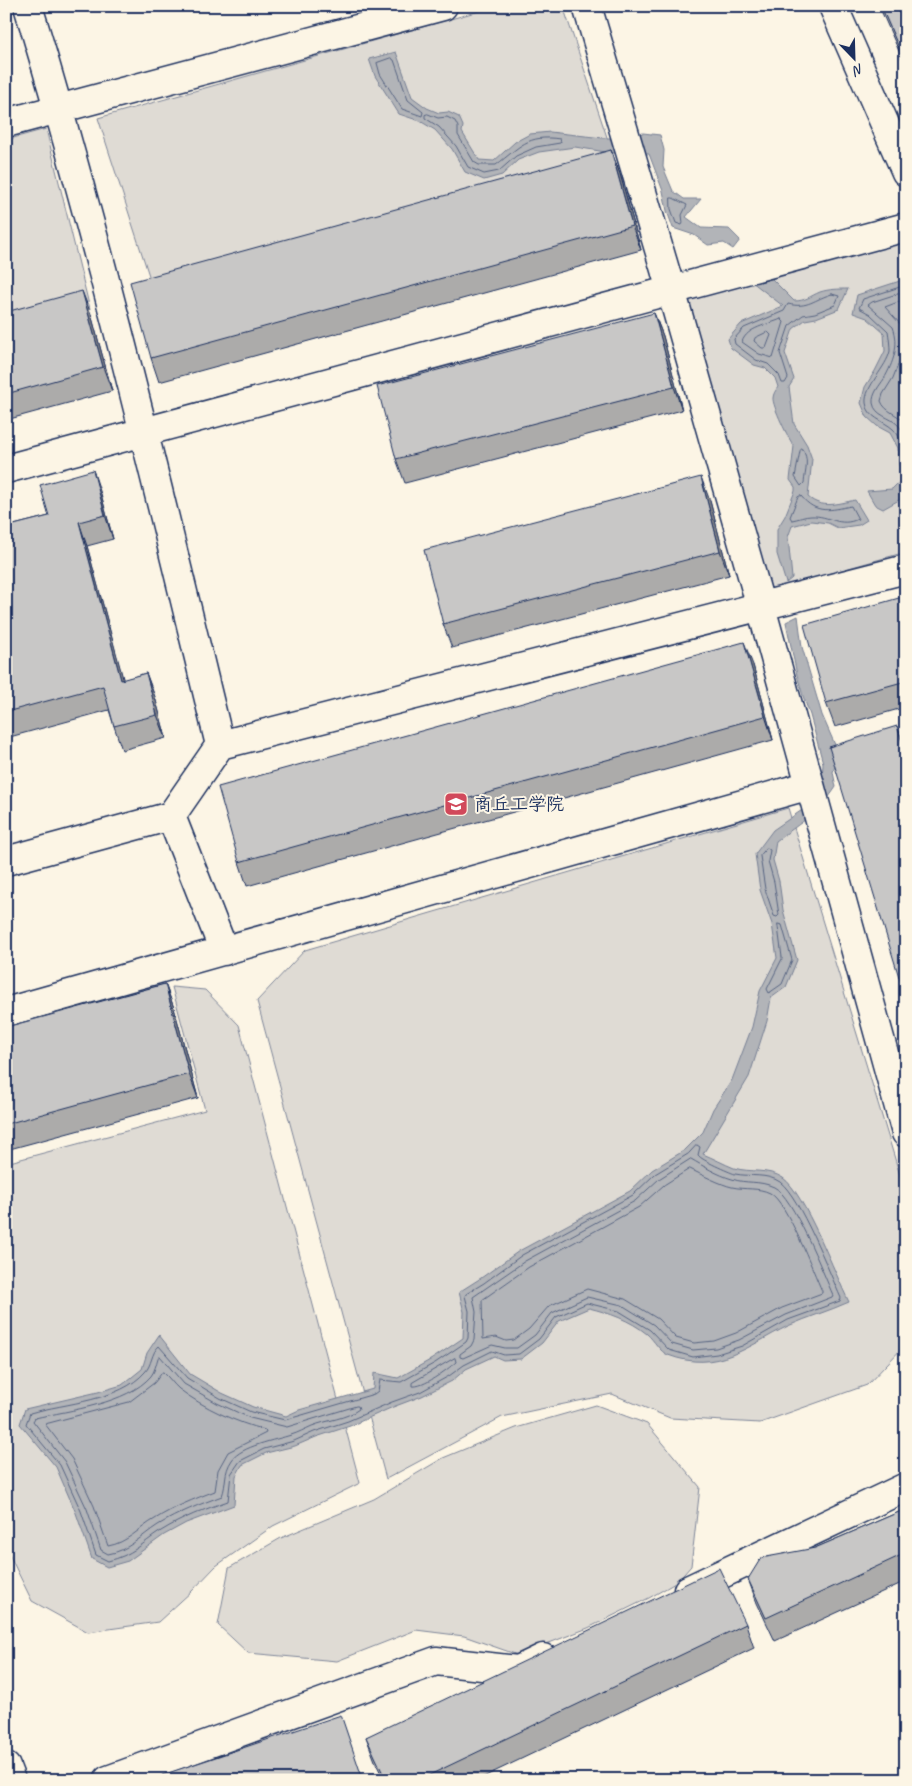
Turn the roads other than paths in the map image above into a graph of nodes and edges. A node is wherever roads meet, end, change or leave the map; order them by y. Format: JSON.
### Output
{"nodes":[{"id":1,"x":28,"y":6,"type":"edge"},
{"id":2,"x":443,"y":6,"type":"edge"},
{"id":3,"x":586,"y":6,"type":"edge"},
{"id":4,"x":833,"y":6,"type":"edge"},
{"id":5,"x":59,"y":108,"type":"junction"},
{"id":6,"x":6,"y":123,"type":"edge"},
{"id":7,"x":906,"y":172,"type":"edge"},
{"id":8,"x":906,"y":227,"type":"edge"},
{"id":9,"x":671,"y":290,"type":"junction"},
{"id":10,"x":144,"y":432,"type":"junction"},
{"id":11,"x":6,"y":469,"type":"edge"},
{"id":12,"x":906,"y":569,"type":"edge"},
{"id":13,"x":761,"y":606,"type":"junction"},
{"id":14,"x":220,"y":745,"type":"junction"},
{"id":15,"x":810,"y":785,"type":"junction"},
{"id":16,"x":171,"y":816,"type":"junction"},
{"id":17,"x":6,"y":860,"type":"edge"},
{"id":18,"x":224,"y":951,"type":"junction"},
{"id":19,"x":6,"y":1012,"type":"edge"},
{"id":20,"x":906,"y":1132,"type":"edge"},
{"id":21,"x":906,"y":1487,"type":"edge"},
{"id":22,"x":662,"y":1602,"type":"edge"},
{"id":23,"x":563,"y":1649,"type":"edge"},
{"id":24,"x":6,"y":1767,"type":"edge"},
{"id":25,"x":11,"y":1780,"type":"edge"},
{"id":26,"x":108,"y":1780,"type":"edge"}],
"edges":[{"from":1,"to":5,"type":"lane"},
{"from":2,"to":5,"type":"lane"},
{"from":3,"to":9,"type":"lane"},
{"from":4,"to":7,"type":"lane"},
{"from":5,"to":6,"type":"lane"},
{"from":5,"to":10,"type":"lane"},
{"from":8,"to":9,"type":"lane"},
{"from":9,"to":10,"type":"lane"},
{"from":9,"to":13,"type":"lane"},
{"from":10,"to":11,"type":"lane"},
{"from":10,"to":14,"type":"lane"},
{"from":12,"to":13,"type":"lane"},
{"from":13,"to":14,"type":"lane"},
{"from":13,"to":15,"type":"lane"},
{"from":14,"to":16,"type":"lane"},
{"from":15,"to":18,"type":"lane"},
{"from":15,"to":20,"type":"lane"},
{"from":16,"to":17,"type":"lane"},
{"from":16,"to":18,"type":"lane"},
{"from":18,"to":19,"type":"lane"},
{"from":21,"to":22,"type":"lane"},
{"from":23,"to":26,"type":"lane"},
{"from":24,"to":25,"type":"lane"}]}
